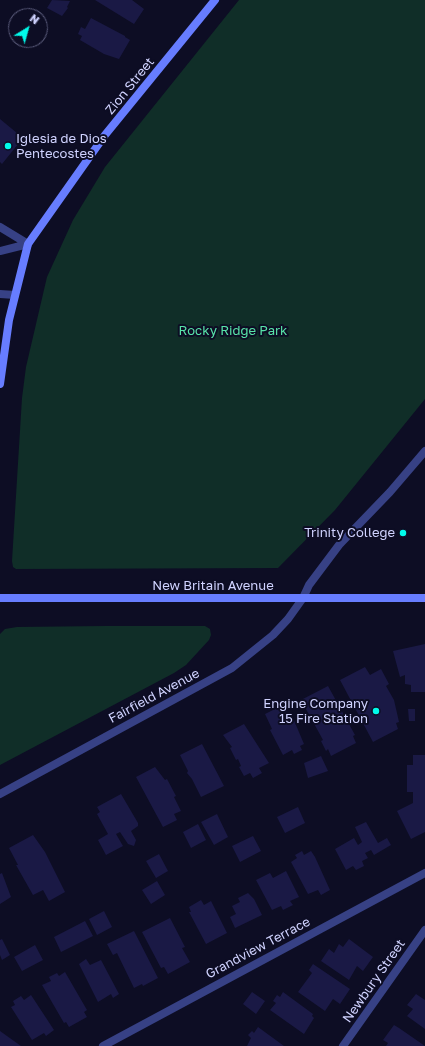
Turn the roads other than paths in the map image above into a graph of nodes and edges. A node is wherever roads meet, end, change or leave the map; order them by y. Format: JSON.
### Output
{"nodes":[{"id":1,"x":215,"y":0,"type":"edge"},
{"id":2,"x":0,"y":227,"type":"edge"},
{"id":3,"x":28,"y":244,"type":"junction"},
{"id":4,"x":0,"y":251,"type":"edge"},
{"id":5,"x":0,"y":294,"type":"edge"},
{"id":6,"x":15,"y":295,"type":"junction"},
{"id":7,"x":0,"y":384,"type":"edge"},
{"id":8,"x":425,"y":451,"type":"edge"},
{"id":9,"x":0,"y":598,"type":"edge"},
{"id":10,"x":303,"y":598,"type":"junction"},
{"id":11,"x":425,"y":598,"type":"edge"},
{"id":12,"x":0,"y":794,"type":"edge"},
{"id":13,"x":425,"y":873,"type":"edge"},
{"id":14,"x":425,"y":930,"type":"edge"},
{"id":15,"x":103,"y":1046,"type":"edge"},
{"id":16,"x":343,"y":1046,"type":"edge"}],
"edges":[{"from":1,"to":3,"type":"main road","name":"Zion Street"},
{"from":2,"to":3,"type":"street"},
{"from":3,"to":4,"type":"street"},
{"from":3,"to":6,"type":"main road"},
{"from":5,"to":6,"type":"street"},
{"from":6,"to":7,"type":"main road"},
{"from":8,"to":10,"type":"street","name":"Fairfield Avenue"},
{"from":9,"to":10,"type":"main road","name":"New Britain Avenue"},
{"from":10,"to":11,"type":"main road","name":"New Britain Avenue"},
{"from":10,"to":12,"type":"street","name":"Fairfield Avenue"},
{"from":13,"to":15,"type":"street","name":"Grandview Terrace"},
{"from":14,"to":16,"type":"street","name":"Newbury Street"}]}
